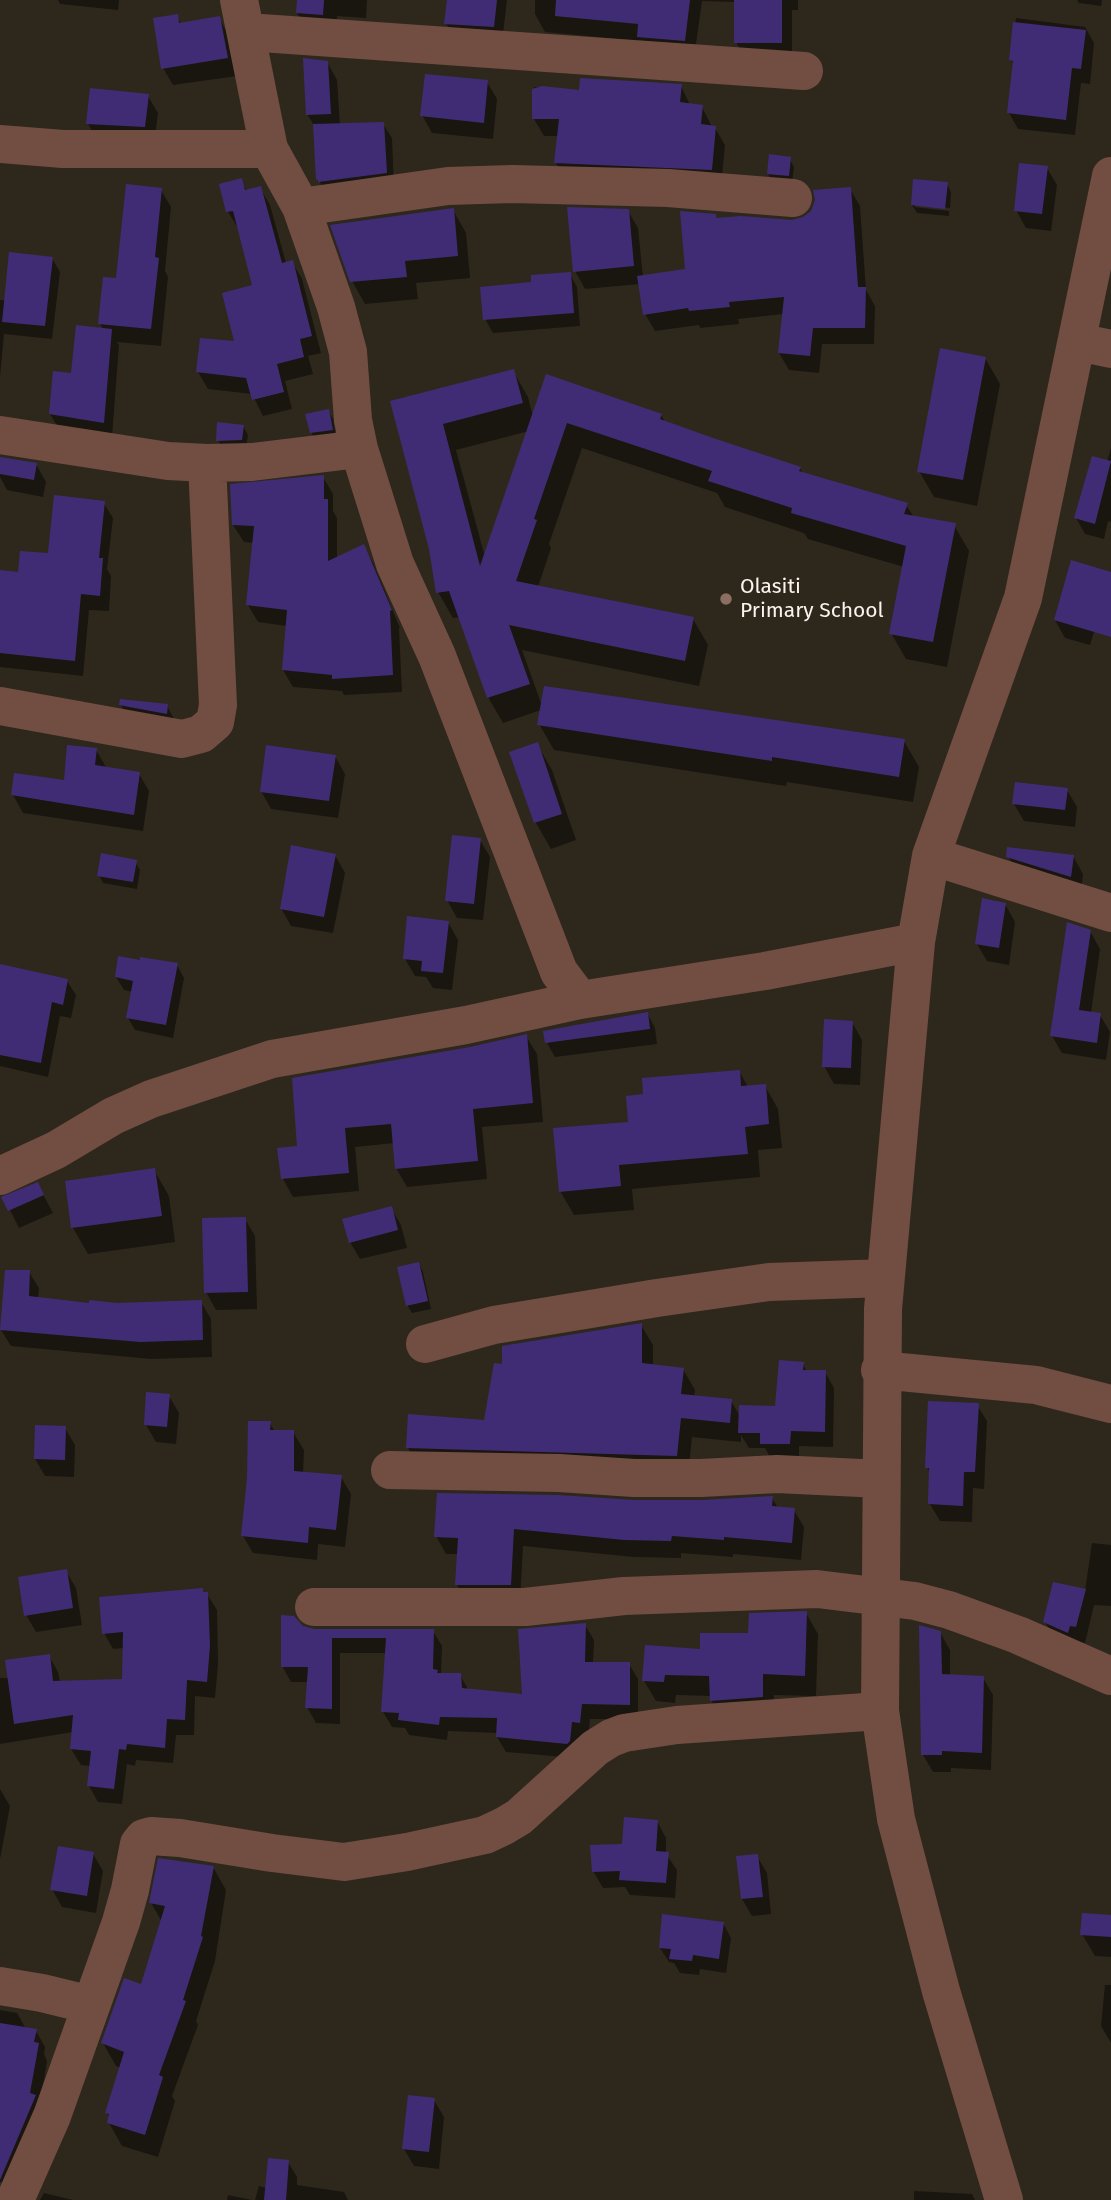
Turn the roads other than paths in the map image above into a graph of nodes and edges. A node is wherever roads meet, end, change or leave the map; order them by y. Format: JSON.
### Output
{"nodes":[{"id":1,"x":243,"y":16,"type":"edge"},
{"id":2,"x":804,"y":71,"type":"dead end"},
{"id":3,"x":0,"y":144,"type":"edge"},
{"id":4,"x":269,"y":149,"type":"junction"},
{"id":5,"x":1111,"y":176,"type":"edge"},
{"id":6,"x":793,"y":198,"type":"dead end"},
{"id":7,"x":301,"y":207,"type":"junction"},
{"id":8,"x":1094,"y":345,"type":"edge"},
{"id":9,"x":0,"y":435,"type":"edge"},
{"id":10,"x":359,"y":449,"type":"junction"},
{"id":11,"x":206,"y":463,"type":"junction"},
{"id":12,"x":0,"y":706,"type":"edge"},
{"id":13,"x":931,"y":856,"type":"junction"},
{"id":14,"x":1111,"y":913,"type":"edge"},
{"id":15,"x":916,"y":943,"type":"junction"},
{"id":16,"x":580,"y":1000,"type":"junction"},
{"id":17,"x":0,"y":1176,"type":"edge"},
{"id":18,"x":885,"y":1278,"type":"junction"},
{"id":19,"x":425,"y":1344,"type":"dead end"},
{"id":20,"x":880,"y":1370,"type":"junction"},
{"id":21,"x":1111,"y":1404,"type":"edge"},
{"id":22,"x":390,"y":1470,"type":"dead end"},
{"id":23,"x":881,"y":1479,"type":"junction"},
{"id":24,"x":881,"y":1597,"type":"junction"},
{"id":25,"x":314,"y":1607,"type":"dead end"},
{"id":26,"x":1111,"y":1676,"type":"edge"},
{"id":27,"x":880,"y":1711,"type":"junction"},
{"id":28,"x":0,"y":1986,"type":"edge"},
{"id":29,"x":91,"y":2005,"type":"junction"},
{"id":30,"x":15,"y":2200,"type":"edge"},
{"id":31,"x":1004,"y":2200,"type":"edge"}],
"edges":[{"from":1,"to":2,"type":"street"},
{"from":1,"to":4,"type":"street"},
{"from":3,"to":4,"type":"street"},
{"from":4,"to":7,"type":"street"},
{"from":5,"to":8,"type":"street"},
{"from":6,"to":7,"type":"street"},
{"from":7,"to":10,"type":"street"},
{"from":8,"to":13,"type":"street"},
{"from":9,"to":11,"type":"street"},
{"from":10,"to":11,"type":"street"},
{"from":10,"to":16,"type":"street"},
{"from":11,"to":12,"type":"street"},
{"from":13,"to":14,"type":"street"},
{"from":13,"to":15,"type":"street"},
{"from":15,"to":16,"type":"street"},
{"from":15,"to":18,"type":"street"},
{"from":16,"to":17,"type":"street"},
{"from":18,"to":19,"type":"street"},
{"from":18,"to":20,"type":"street"},
{"from":20,"to":21,"type":"street"},
{"from":20,"to":23,"type":"street"},
{"from":22,"to":23,"type":"street"},
{"from":23,"to":24,"type":"street"},
{"from":24,"to":25,"type":"street"},
{"from":24,"to":26,"type":"street"},
{"from":24,"to":27,"type":"street"},
{"from":27,"to":29,"type":"street"},
{"from":27,"to":31,"type":"street"},
{"from":28,"to":29,"type":"street"},
{"from":29,"to":30,"type":"street"}]}
